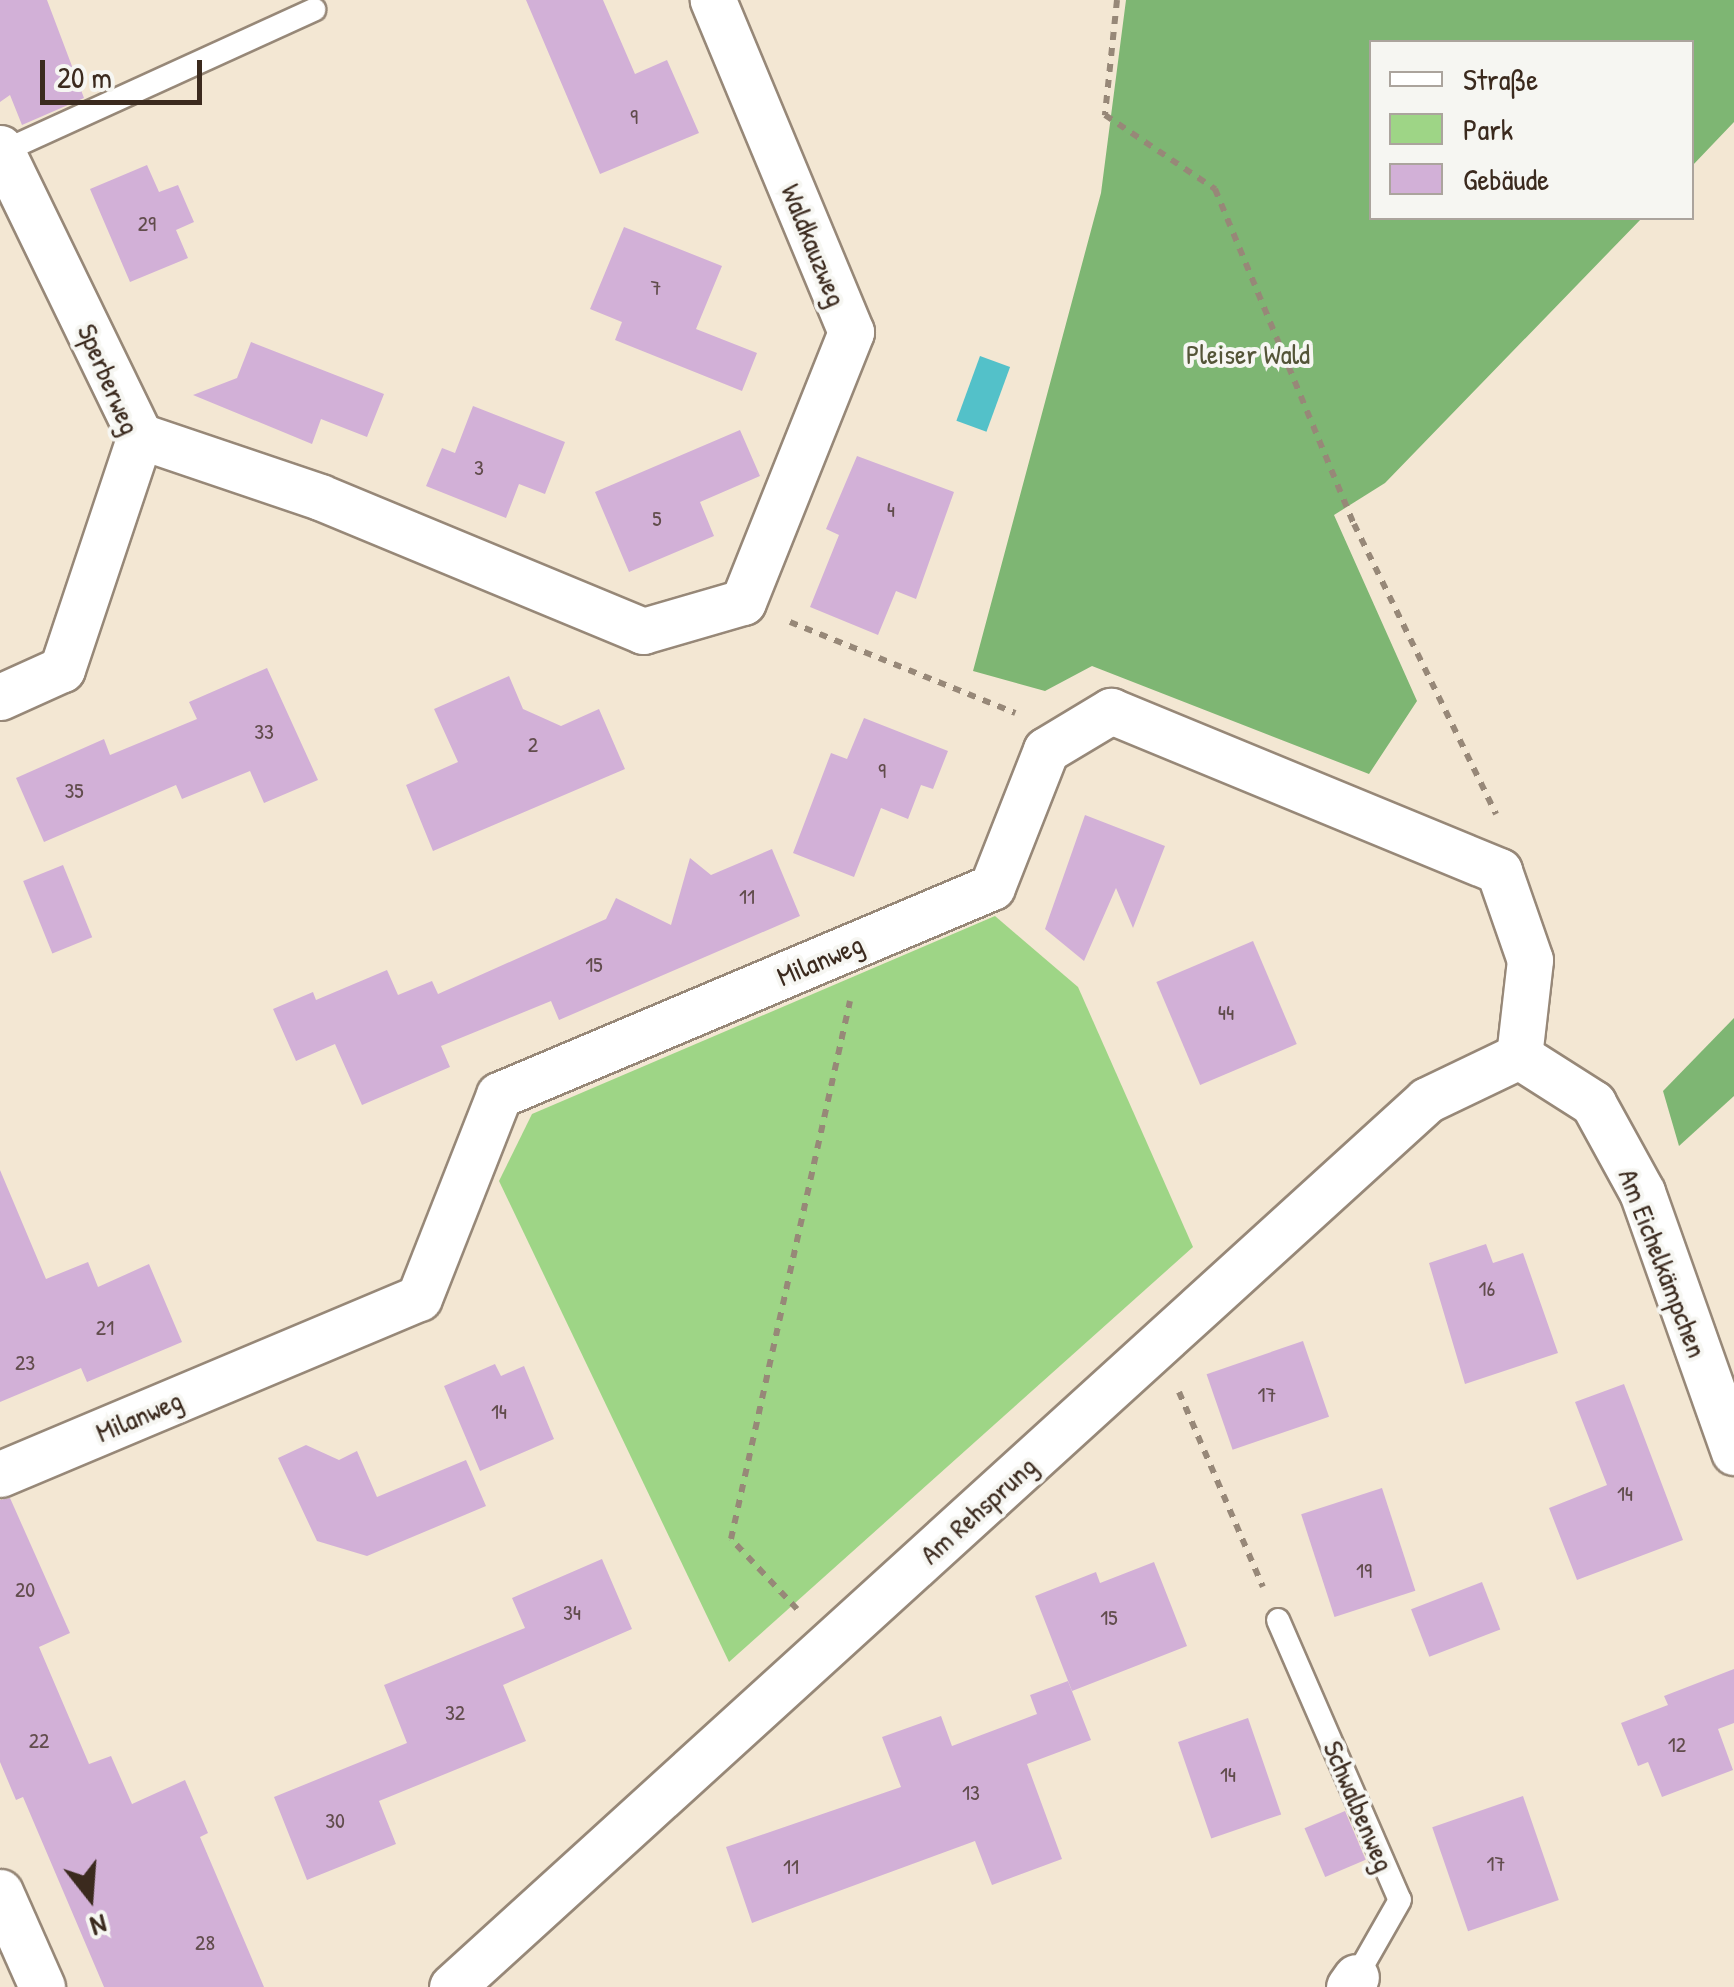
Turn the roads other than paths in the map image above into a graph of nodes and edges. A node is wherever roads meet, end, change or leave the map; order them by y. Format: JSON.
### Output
{"nodes":[{"id":1,"x":713,"y":0,"type":"edge"},
{"id":2,"x":314,"y":10,"type":"dead end"},
{"id":3,"x":2,"y":149,"type":"edge"},
{"id":4,"x":140,"y":436,"type":"junction"},
{"id":5,"x":0,"y":697,"type":"edge"},
{"id":6,"x":1520,"y":1056,"type":"junction"},
{"id":7,"x":1734,"y":1452,"type":"edge"},
{"id":8,"x":0,"y":1474,"type":"edge"},
{"id":9,"x":1278,"y":1620,"type":"road end"},
{"id":10,"x":0,"y":1892,"type":"edge"},
{"id":11,"x":1352,"y":1982,"type":"edge"},
{"id":12,"x":42,"y":1987,"type":"edge"},
{"id":13,"x":452,"y":1987,"type":"edge"}],
"edges":[{"from":1,"to":4,"type":"street","name":"Waldkauzweg"},
{"from":2,"to":3,"type":"lane"},
{"from":3,"to":4,"type":"street","name":"Sperberweg"},
{"from":4,"to":5,"type":"street","name":"Sperberweg"},
{"from":6,"to":7,"type":"street","name":"Am Eichelkämpchen"},
{"from":6,"to":8,"type":"street","name":"Milanweg"},
{"from":6,"to":13,"type":"street","name":"Am Rehsprung"},
{"from":9,"to":11,"type":"lane","name":"Schwalbenweg"},
{"from":10,"to":12,"type":"street"}]}
